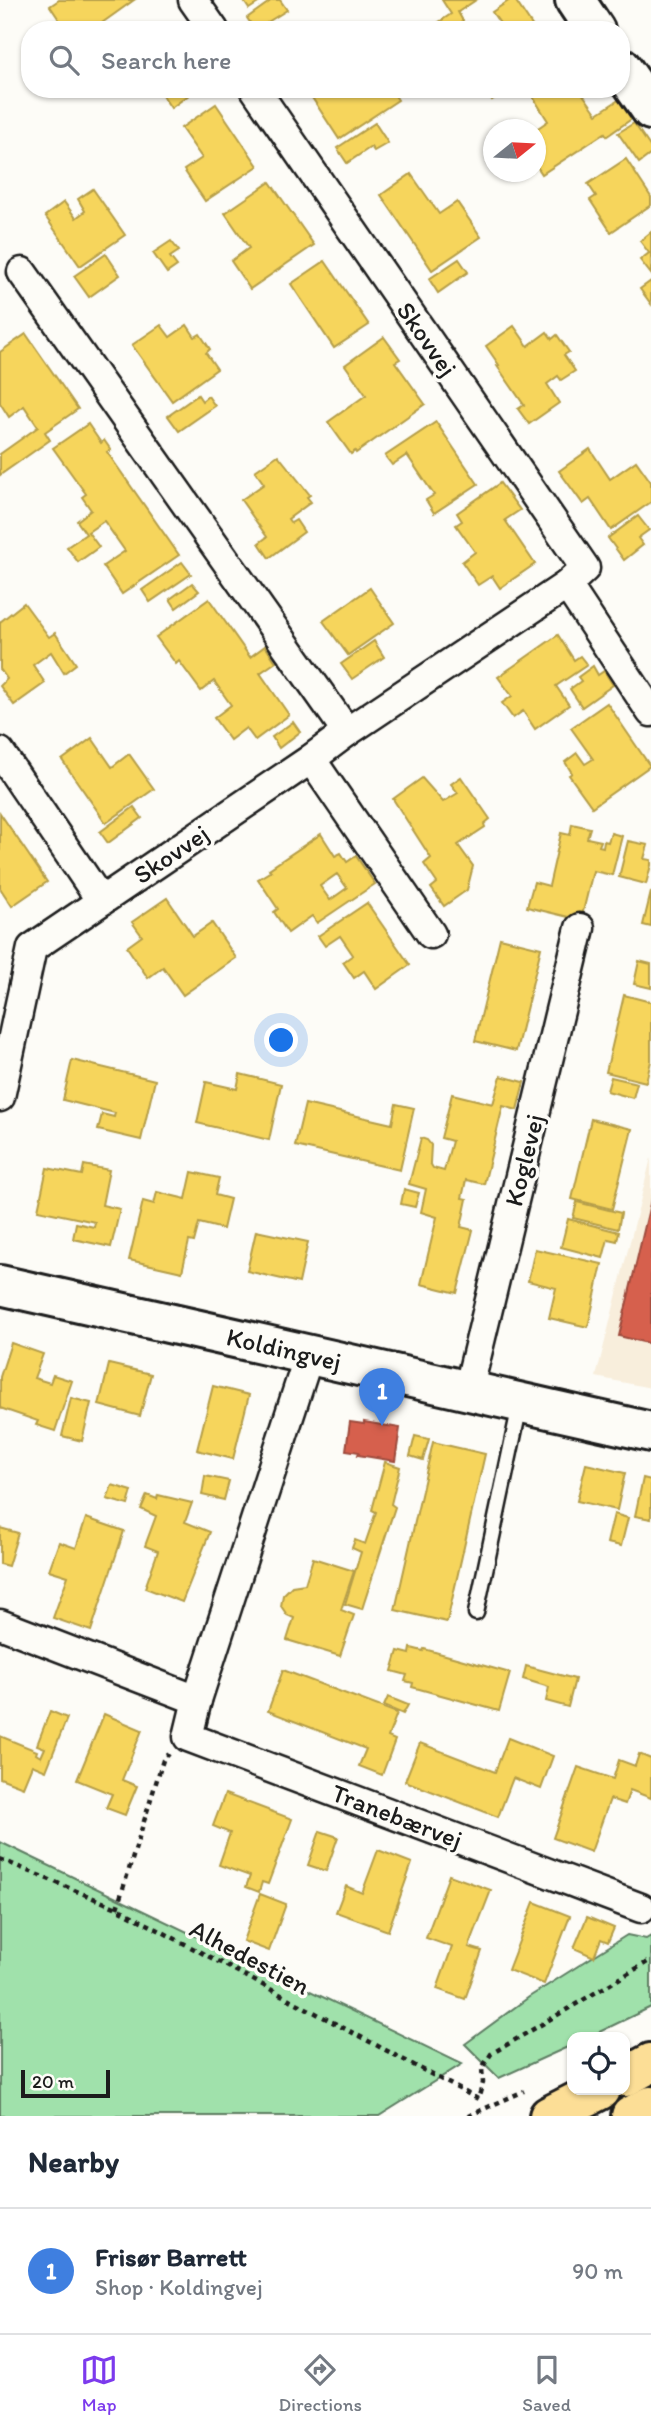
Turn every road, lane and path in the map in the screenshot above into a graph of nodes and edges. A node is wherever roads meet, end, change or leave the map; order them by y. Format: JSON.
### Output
{"nodes":[{"id":1,"x":193,"y":0,"type":"edge"},
{"id":2,"x":575,"y":0,"type":"edge"},
{"id":3,"x":208,"y":21,"type":"edge"},
{"id":4,"x":589,"y":21,"type":"edge"},
{"id":5,"x":630,"y":80,"type":"edge"},
{"id":6,"x":261,"y":98,"type":"edge"},
{"id":7,"x":651,"y":110,"type":"edge"},
{"id":8,"x":22,"y":272,"type":"dead end"},
{"id":9,"x":567,"y":585,"type":"junction"},
{"id":10,"x":651,"y":712,"type":"edge"},
{"id":11,"x":347,"y":732,"type":"junction"},
{"id":12,"x":0,"y":752,"type":"edge"},
{"id":13,"x":311,"y":759,"type":"junction"},
{"id":14,"x":101,"y":901,"type":"junction"},
{"id":15,"x":580,"y":928,"type":"dead end"},
{"id":16,"x":431,"y":934,"type":"dead end"},
{"id":17,"x":0,"y":1097,"type":"edge"},
{"id":18,"x":0,"y":1284,"type":"edge"},
{"id":19,"x":309,"y":1355,"type":"junction"},
{"id":20,"x":468,"y":1391,"type":"junction"},
{"id":21,"x":521,"y":1404,"type":"junction"},
{"id":22,"x":651,"y":1432,"type":"edge"},
{"id":23,"x":476,"y":1613,"type":"dead end"},
{"id":24,"x":0,"y":1624,"type":"edge"},
{"id":25,"x":197,"y":1700,"type":"junction"},
{"id":26,"x":188,"y":1737,"type":"junction"},
{"id":27,"x":0,"y":1859,"type":"edge"},
{"id":28,"x":117,"y":1908,"type":"junction"},
{"id":29,"x":641,"y":1908,"type":"dead end"},
{"id":30,"x":651,"y":1960,"type":"edge"},
{"id":31,"x":651,"y":2063,"type":"edge"},
{"id":32,"x":630,"y":2074,"type":"edge"},
{"id":33,"x":576,"y":2095,"type":"edge"},
{"id":34,"x":537,"y":2103,"type":"edge"},
{"id":35,"x":651,"y":2106,"type":"edge"},
{"id":36,"x":468,"y":2116,"type":"edge"},
{"id":37,"x":631,"y":2116,"type":"edge"}],
"edges":[{"from":1,"to":3,"type":"street"},
{"from":2,"to":4,"type":"street"},
{"from":5,"to":7,"type":"street"},
{"from":6,"to":9,"type":"street","name":"Skovvej"},
{"from":8,"to":11,"type":"street"},
{"from":9,"to":10,"type":"street"},
{"from":9,"to":11,"type":"street","name":"Skovvej"},
{"from":11,"to":13,"type":"street","name":"Skovvej"},
{"from":12,"to":14,"type":"street"},
{"from":13,"to":14,"type":"street","name":"Skovvej"},
{"from":13,"to":16,"type":"street"},
{"from":14,"to":17,"type":"street","name":"Skovvej"},
{"from":15,"to":20,"type":"street","name":"Koglevej"},
{"from":18,"to":19,"type":"street","name":"Koldingvej"},
{"from":19,"to":20,"type":"street","name":"Koldingvej"},
{"from":19,"to":25,"type":"street"},
{"from":20,"to":21,"type":"street","name":"Koldingvej"},
{"from":21,"to":22,"type":"street","name":"Koldingvej"},
{"from":21,"to":23,"type":"lane"},
{"from":24,"to":25,"type":"street"},
{"from":25,"to":26,"type":"street"},
{"from":26,"to":28,"type":"path"},
{"from":26,"to":29,"type":"street","name":"Tranebærvej"},
{"from":27,"to":28,"type":"path","name":"Alhedestien"},
{"from":28,"to":30,"type":"path","name":"Alhedestien"},
{"from":31,"to":32,"type":"main road"},
{"from":33,"to":34,"type":"main road"},
{"from":34,"to":36,"type":"path"},
{"from":35,"to":37,"type":"main road"}]}
